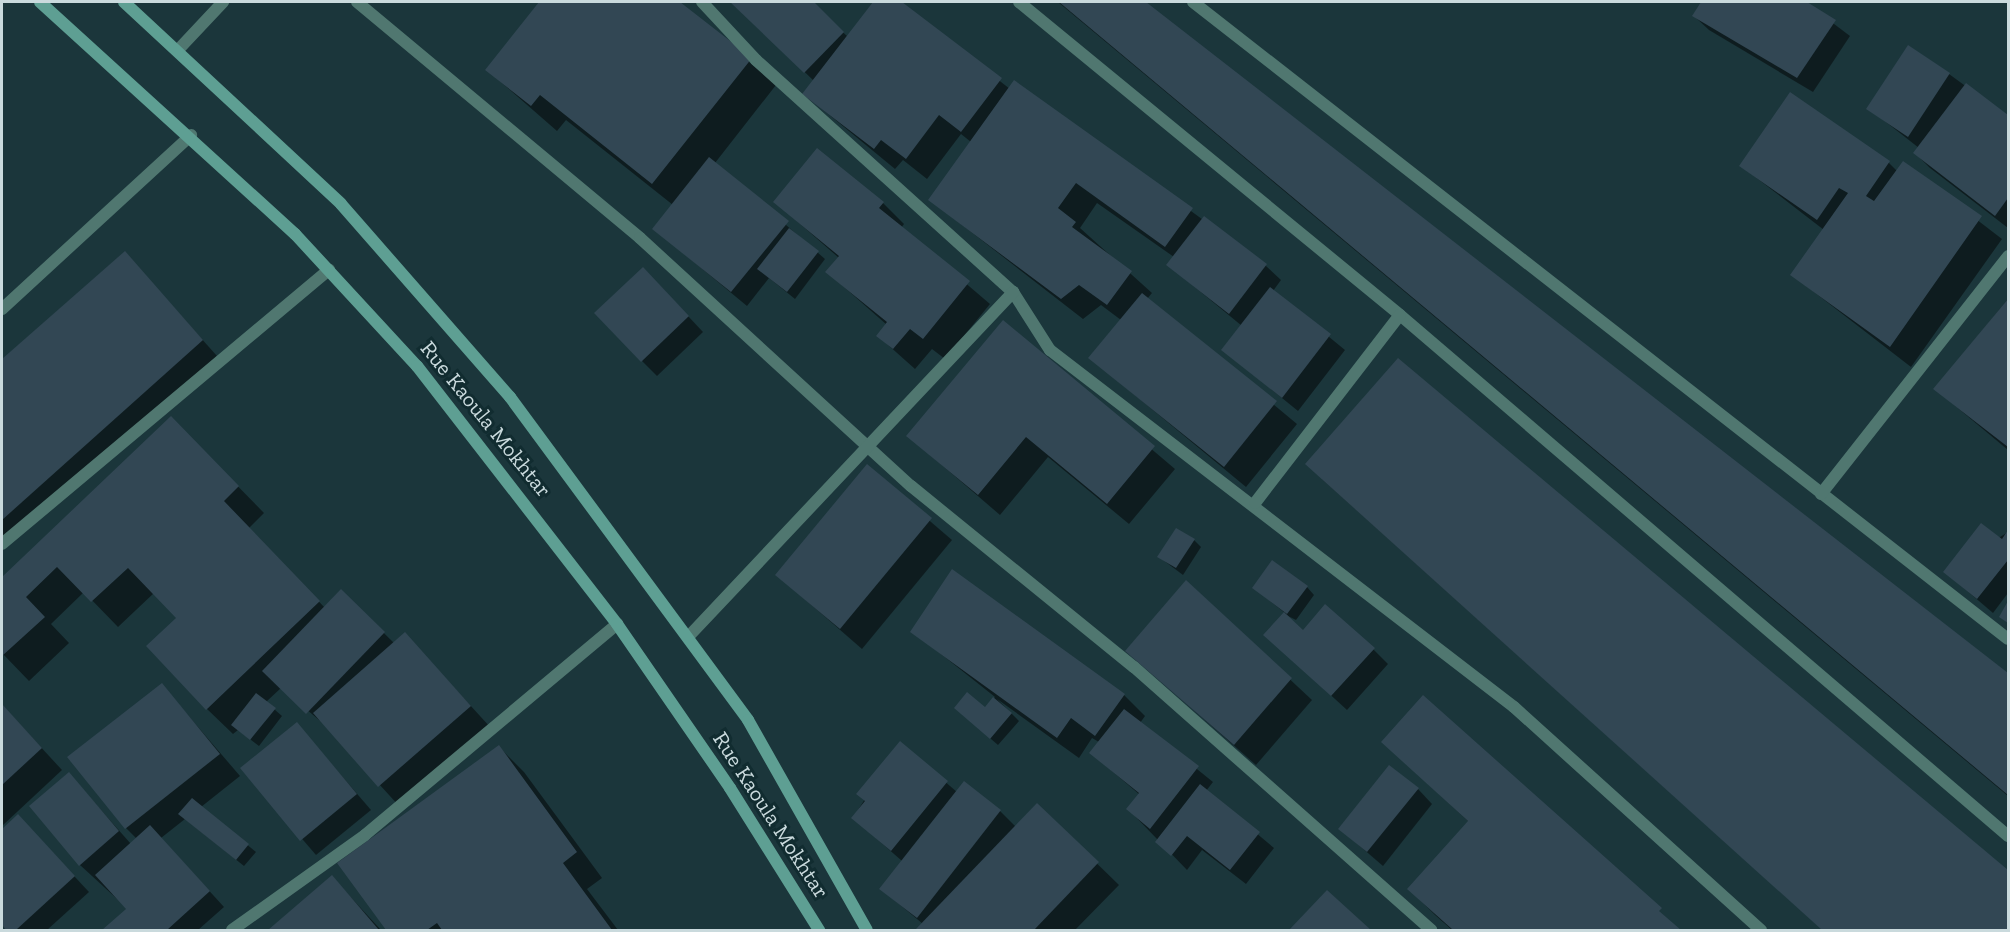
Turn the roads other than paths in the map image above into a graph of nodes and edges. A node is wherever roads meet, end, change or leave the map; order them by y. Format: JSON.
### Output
{"nodes":[{"id":1,"x":40,"y":2,"type":"edge"},
{"id":2,"x":124,"y":2,"type":"edge"},
{"id":3,"x":223,"y":2,"type":"edge"},
{"id":4,"x":357,"y":2,"type":"edge"},
{"id":5,"x":702,"y":2,"type":"edge"},
{"id":6,"x":1019,"y":2,"type":"edge"},
{"id":7,"x":1193,"y":2,"type":"edge"},
{"id":8,"x":178,"y":50,"type":"junction"},
{"id":9,"x":191,"y":135,"type":"junction"},
{"id":10,"x":2008,"y":256,"type":"edge"},
{"id":11,"x":329,"y":270,"type":"junction"},
{"id":12,"x":1013,"y":292,"type":"junction"},
{"id":13,"x":2,"y":309,"type":"edge"},
{"id":14,"x":1400,"y":315,"type":"junction"},
{"id":15,"x":870,"y":449,"type":"junction"},
{"id":16,"x":1821,"y":494,"type":"junction"},
{"id":17,"x":1255,"y":503,"type":"junction"},
{"id":18,"x":2,"y":544,"type":"edge"},
{"id":19,"x":617,"y":624,"type":"junction"},
{"id":20,"x":689,"y":636,"type":"junction"},
{"id":21,"x":2008,"y":639,"type":"edge"},
{"id":22,"x":2008,"y":836,"type":"edge"},
{"id":23,"x":232,"y":930,"type":"edge"},
{"id":24,"x":819,"y":930,"type":"edge"},
{"id":25,"x":867,"y":930,"type":"edge"},
{"id":26,"x":1431,"y":930,"type":"edge"},
{"id":27,"x":1761,"y":930,"type":"edge"}],
"edges":[{"from":1,"to":9,"type":"main road","name":"Rue Kaoula Mokhtar"},
{"from":2,"to":8,"type":"main road","name":"Rue Kaoula Mokhtar"},
{"from":3,"to":8,"type":"street"},
{"from":4,"to":15,"type":"street"},
{"from":5,"to":12,"type":"street"},
{"from":6,"to":14,"type":"street"},
{"from":7,"to":16,"type":"street"},
{"from":8,"to":20,"type":"main road","name":"Rue Kaoula Mokhtar"},
{"from":9,"to":11,"type":"main road","name":"Rue Kaoula Mokhtar"},
{"from":9,"to":13,"type":"street"},
{"from":10,"to":16,"type":"street"},
{"from":11,"to":18,"type":"street"},
{"from":11,"to":19,"type":"main road","name":"Rue Kaoula Mokhtar"},
{"from":12,"to":15,"type":"street"},
{"from":12,"to":17,"type":"street"},
{"from":14,"to":17,"type":"street"},
{"from":14,"to":22,"type":"street"},
{"from":15,"to":20,"type":"street"},
{"from":15,"to":26,"type":"street"},
{"from":16,"to":21,"type":"street"},
{"from":17,"to":27,"type":"street"},
{"from":19,"to":23,"type":"street"},
{"from":19,"to":24,"type":"main road","name":"Rue Kaoula Mokhtar"},
{"from":20,"to":25,"type":"main road","name":"Rue Kaoula Mokhtar"}]}
